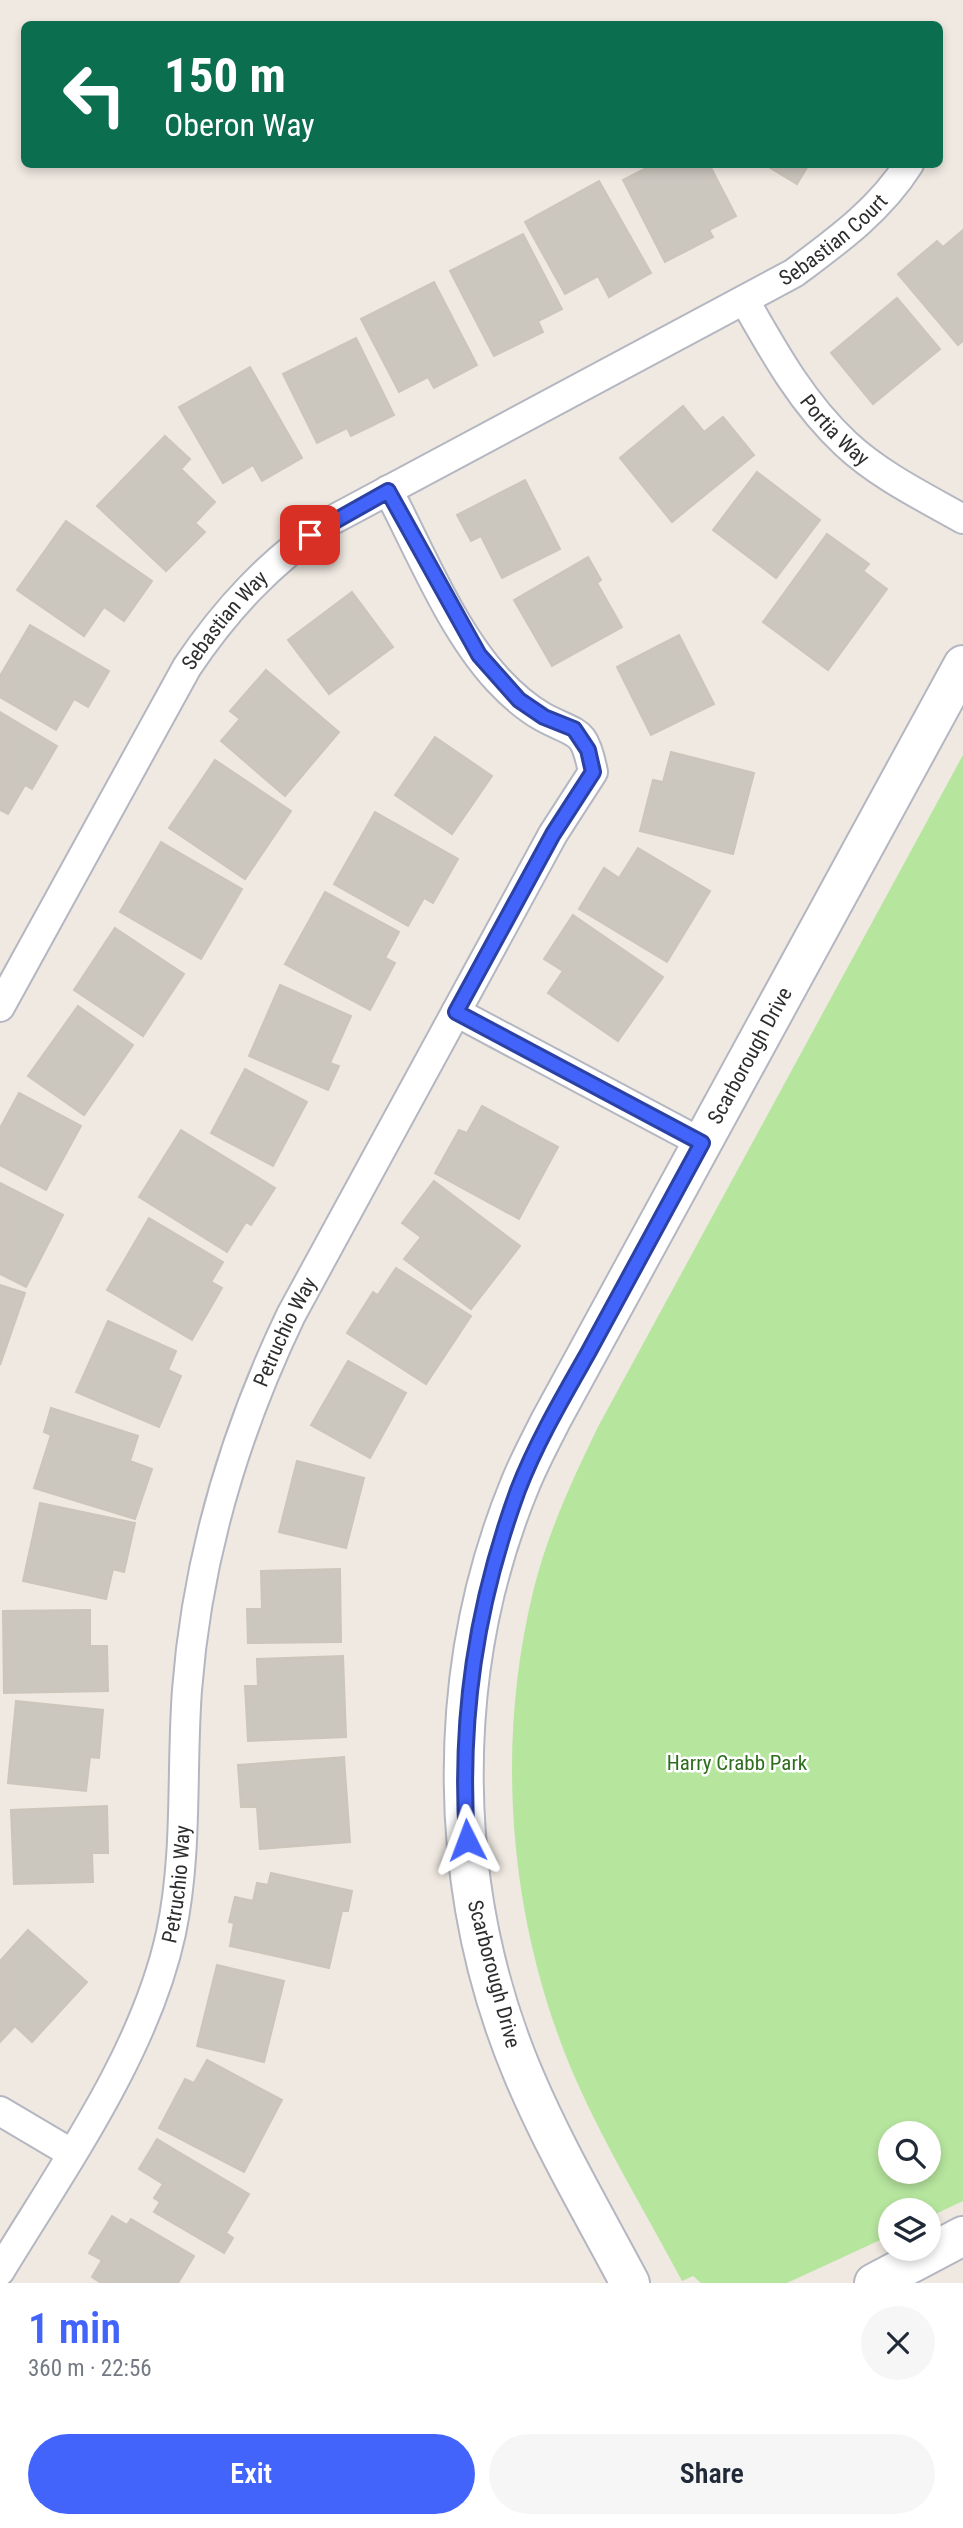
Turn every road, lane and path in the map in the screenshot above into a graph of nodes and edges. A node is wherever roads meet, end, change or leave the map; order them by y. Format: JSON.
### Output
{"nodes":[{"id":1,"x":906,"y":168,"type":"edge"},
{"id":2,"x":745,"y":301,"type":"junction"},
{"id":3,"x":388,"y":491,"type":"junction"},
{"id":4,"x":963,"y":520,"type":"edge"},
{"id":5,"x":963,"y":665,"type":"edge"},
{"id":6,"x":4,"y":992,"type":"edge"},
{"id":7,"x":456,"y":1012,"type":"junction"},
{"id":8,"x":702,"y":1143,"type":"junction"},
{"id":9,"x":0,"y":2111,"type":"edge"},
{"id":10,"x":71,"y":2153,"type":"junction"},
{"id":11,"x":963,"y":2236,"type":"edge"},
{"id":12,"x":0,"y":2271,"type":"edge"},
{"id":13,"x":631,"y":2283,"type":"edge"},
{"id":14,"x":874,"y":2283,"type":"edge"}],
"edges":[{"from":1,"to":2,"type":"street","name":"Sebastian Court"},
{"from":2,"to":3,"type":"street","name":"Sebastian Way"},
{"from":2,"to":4,"type":"street","name":"Portia Way"},
{"from":3,"to":6,"type":"street","name":"Sebastian Way"},
{"from":3,"to":7,"type":"street","name":"Petruchio Way"},
{"from":5,"to":8,"type":"street","name":"Scarborough Drive"},
{"from":7,"to":8,"type":"street"},
{"from":7,"to":10,"type":"street","name":"Petruchio Way"},
{"from":8,"to":13,"type":"street","name":"Scarborough Drive"},
{"from":9,"to":10,"type":"street"},
{"from":10,"to":12,"type":"street","name":"Petruchio Way"},
{"from":11,"to":14,"type":"street"}]}
